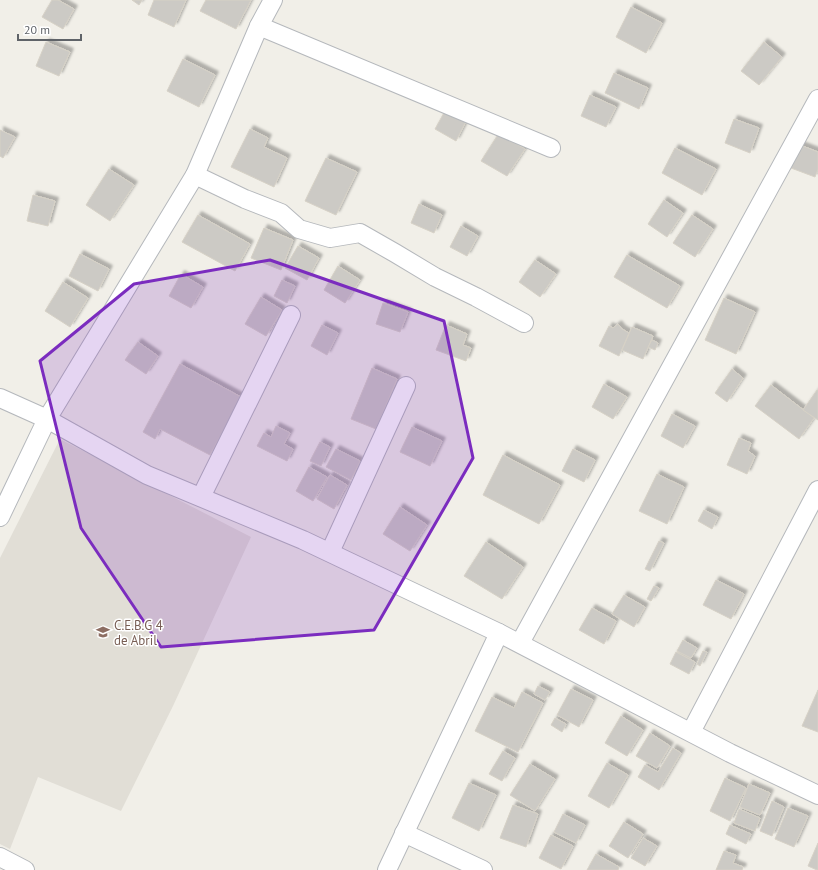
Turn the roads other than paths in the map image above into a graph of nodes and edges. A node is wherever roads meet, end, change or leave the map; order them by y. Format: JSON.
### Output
{"nodes":[{"id":1,"x":274,"y":0,"type":"edge"},
{"id":2,"x":259,"y":26,"type":"junction"},
{"id":3,"x":818,"y":99,"type":"edge"},
{"id":4,"x":551,"y":148,"type":"dead end"},
{"id":5,"x":195,"y":175,"type":"junction"},
{"id":6,"x":291,"y":315,"type":"dead end"},
{"id":7,"x":524,"y":323,"type":"dead end"},
{"id":8,"x":406,"y":386,"type":"dead end"},
{"id":9,"x":0,"y":398,"type":"edge"},
{"id":10,"x":47,"y":420,"type":"junction"},
{"id":11,"x":818,"y":490,"type":"edge"},
{"id":12,"x":201,"y":497,"type":"junction"},
{"id":13,"x":0,"y":517,"type":"edge"},
{"id":14,"x":330,"y":552,"type":"junction"},
{"id":15,"x":499,"y":633,"type":"junction"},
{"id":16,"x":520,"y":643,"type":"junction"},
{"id":17,"x":691,"y":732,"type":"junction"},
{"id":18,"x":818,"y":795,"type":"edge"},
{"id":19,"x":404,"y":833,"type":"junction"},
{"id":20,"x":0,"y":857,"type":"edge"},
{"id":21,"x":25,"y":870,"type":"edge"},
{"id":22,"x":387,"y":870,"type":"edge"},
{"id":23,"x":482,"y":870,"type":"edge"}],
"edges":[{"from":1,"to":2,"type":"street"},
{"from":2,"to":4,"type":"street"},
{"from":2,"to":5,"type":"street"},
{"from":3,"to":16,"type":"street"},
{"from":5,"to":7,"type":"street"},
{"from":5,"to":10,"type":"street"},
{"from":6,"to":12,"type":"street"},
{"from":8,"to":14,"type":"street"},
{"from":9,"to":10,"type":"street"},
{"from":10,"to":12,"type":"street"},
{"from":10,"to":13,"type":"street"},
{"from":11,"to":17,"type":"street"},
{"from":12,"to":14,"type":"street"},
{"from":14,"to":15,"type":"street"},
{"from":15,"to":16,"type":"street"},
{"from":15,"to":19,"type":"street"},
{"from":16,"to":17,"type":"street"},
{"from":17,"to":18,"type":"street"},
{"from":19,"to":22,"type":"street"},
{"from":19,"to":23,"type":"street"},
{"from":20,"to":21,"type":"street"}]}
